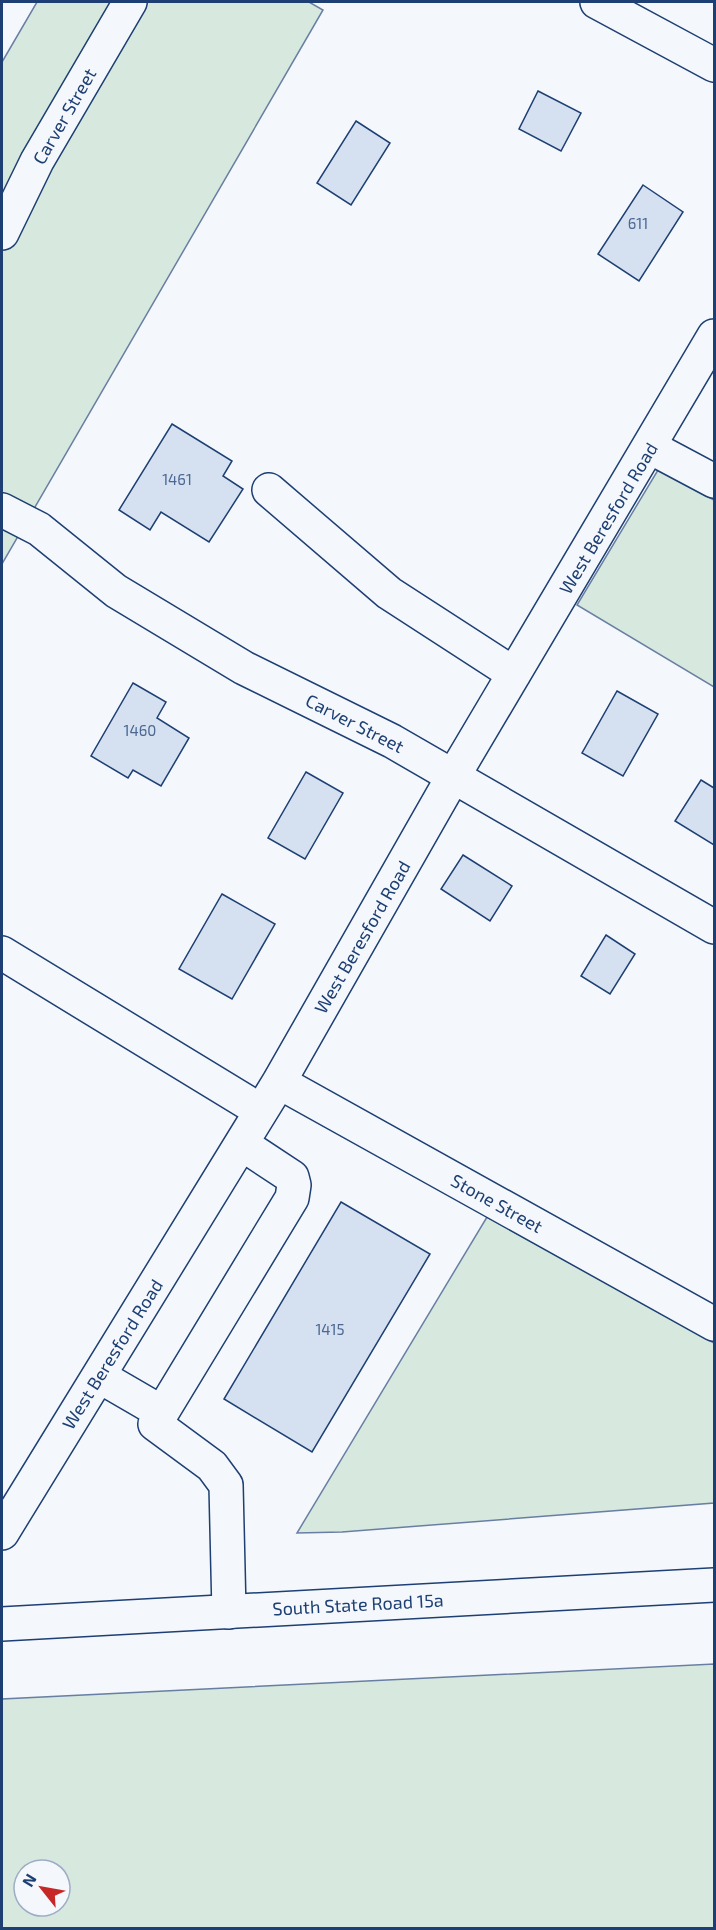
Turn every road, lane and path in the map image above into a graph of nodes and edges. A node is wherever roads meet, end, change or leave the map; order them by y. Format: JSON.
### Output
{"nodes":[{"id":1,"x":130,"y":2,"type":"edge"},
{"id":2,"x":597,"y":2,"type":"edge"},
{"id":3,"x":714,"y":65,"type":"edge"},
{"id":4,"x":2,"y":233,"type":"edge"},
{"id":5,"x":714,"y":336,"type":"edge"},
{"id":6,"x":650,"y":447,"type":"junction"},
{"id":7,"x":714,"y":481,"type":"edge"},
{"id":8,"x":269,"y":490,"type":"dead end"},
{"id":9,"x":2,"y":510,"type":"edge"},
{"id":10,"x":514,"y":674,"type":"junction"},
{"id":11,"x":454,"y":775,"type":"junction"},
{"id":12,"x":714,"y":927,"type":"edge"},
{"id":13,"x":2,"y":953,"type":"edge"},
{"id":14,"x":279,"y":1082,"type":"junction"},
{"id":15,"x":261,"y":1111,"type":"junction"},
{"id":16,"x":242,"y":1144,"type":"junction"},
{"id":17,"x":714,"y":1324,"type":"edge"},
{"id":18,"x":99,"y":1376,"type":"junction"},
{"id":19,"x":161,"y":1412,"type":"junction"},
{"id":20,"x":2,"y":1533,"type":"edge"},
{"id":21,"x":714,"y":1584,"type":"edge"},
{"id":22,"x":229,"y":1612,"type":"junction"},
{"id":23,"x":2,"y":1624,"type":"edge"}],
"edges":[{"from":1,"to":4,"type":"main road","name":"Carver Street"},
{"from":2,"to":3,"type":"main road"},
{"from":5,"to":6,"type":"main road","name":"West Beresford Road"},
{"from":6,"to":7,"type":"main road"},
{"from":6,"to":10,"type":"main road","name":"West Beresford Road"},
{"from":8,"to":10,"type":"main road"},
{"from":9,"to":11,"type":"main road","name":"Carver Street"},
{"from":10,"to":11,"type":"main road","name":"West Beresford Road"},
{"from":11,"to":12,"type":"main road","name":"Carver Street"},
{"from":11,"to":14,"type":"main road","name":"West Beresford Road"},
{"from":13,"to":15,"type":"main road"},
{"from":14,"to":15,"type":"main road","name":"West Beresford Road"},
{"from":14,"to":17,"type":"main road","name":"Stone Street"},
{"from":15,"to":16,"type":"main road","name":"West Beresford Road"},
{"from":16,"to":18,"type":"main road","name":"West Beresford Road"},
{"from":16,"to":19,"type":"main road"},
{"from":18,"to":19,"type":"main road"},
{"from":18,"to":20,"type":"main road","name":"West Beresford Road"},
{"from":19,"to":22,"type":"main road"},
{"from":21,"to":22,"type":"main road","name":"South State Road 15a"},
{"from":22,"to":23,"type":"main road","name":"South State Road 15a"}]}
